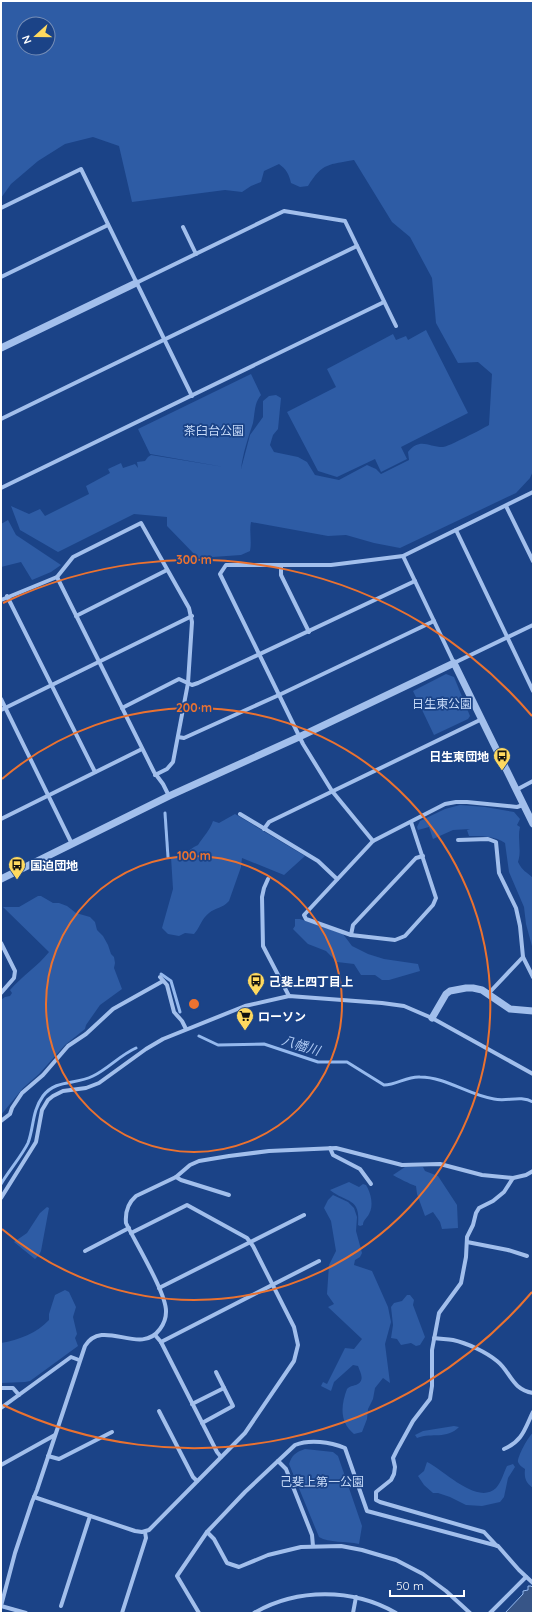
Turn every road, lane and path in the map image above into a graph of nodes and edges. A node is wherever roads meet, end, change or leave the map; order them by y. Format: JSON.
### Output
{"nodes":[{"id":1,"x":1,"y":208,"type":"edge"},
{"id":2,"x":108,"y":225,"type":"junction"},
{"id":3,"x":183,"y":227,"type":"dead end"},
{"id":4,"x":357,"y":246,"type":"junction"},
{"id":5,"x":196,"y":254,"type":"junction"},
{"id":6,"x":1,"y":277,"type":"edge"},
{"id":7,"x":136,"y":283,"type":"junction"},
{"id":8,"x":384,"y":302,"type":"junction"},
{"id":9,"x":396,"y":326,"type":"dead end"},
{"id":10,"x":164,"y":340,"type":"junction"},
{"id":11,"x":1,"y":348,"type":"edge"},
{"id":12,"x":192,"y":396,"type":"junction"},
{"id":13,"x":1,"y":419,"type":"edge"},
{"id":14,"x":1,"y":488,"type":"edge"},
{"id":15,"x":533,"y":492,"type":"edge"},
{"id":16,"x":506,"y":506,"type":"junction"},
{"id":17,"x":456,"y":530,"type":"junction"},
{"id":18,"x":403,"y":556,"type":"junction"},
{"id":19,"x":533,"y":561,"type":"edge"},
{"id":20,"x":280,"y":565,"type":"junction"},
{"id":21,"x":167,"y":570,"type":"junction"},
{"id":22,"x":57,"y":577,"type":"junction"},
{"id":23,"x":415,"y":581,"type":"junction"},
{"id":24,"x":8,"y":596,"type":"junction"},
{"id":25,"x":1,"y":600,"type":"edge"},
{"id":26,"x":76,"y":616,"type":"junction"},
{"id":27,"x":192,"y":616,"type":"junction"},
{"id":28,"x":434,"y":621,"type":"junction"},
{"id":29,"x":533,"y":625,"type":"edge"},
{"id":30,"x":309,"y":632,"type":"junction"},
{"id":31,"x":507,"y":638,"type":"junction"},
{"id":32,"x":259,"y":656,"type":"junction"},
{"id":33,"x":98,"y":662,"type":"junction"},
{"id":34,"x":454,"y":663,"type":"junction"},
{"id":35,"x":188,"y":683,"type":"junction"},
{"id":36,"x":52,"y":685,"type":"junction"},
{"id":37,"x":533,"y":691,"type":"edge"},
{"id":38,"x":279,"y":695,"type":"junction"},
{"id":39,"x":1,"y":699,"type":"edge"},
{"id":40,"x":122,"y":708,"type":"junction"},
{"id":41,"x":3,"y":709,"type":"edge"},
{"id":42,"x":482,"y":719,"type":"junction"},
{"id":43,"x":178,"y":737,"type":"junction"},
{"id":44,"x":299,"y":737,"type":"junction"},
{"id":45,"x":142,"y":749,"type":"junction"},
{"id":46,"x":95,"y":772,"type":"junction"},
{"id":47,"x":156,"y":775,"type":"junction"},
{"id":48,"x":533,"y":782,"type":"edge"},
{"id":49,"x":516,"y":790,"type":"junction"},
{"id":50,"x":332,"y":791,"type":"junction"},
{"id":51,"x":48,"y":796,"type":"junction"},
{"id":52,"x":169,"y":796,"type":"junction"},
{"id":53,"x":523,"y":805,"type":"junction"},
{"id":54,"x":240,"y":814,"type":"dead end"},
{"id":55,"x":1,"y":818,"type":"edge"},
{"id":56,"x":411,"y":822,"type":"junction"},
{"id":57,"x":533,"y":824,"type":"edge"},
{"id":58,"x":264,"y":829,"type":"junction"},
{"id":59,"x":373,"y":840,"type":"junction"},
{"id":60,"x":458,"y":840,"type":"dead end"},
{"id":61,"x":72,"y":844,"type":"junction"},
{"id":62,"x":423,"y":856,"type":"junction"},
{"id":63,"x":1,"y":879,"type":"edge"},
{"id":64,"x":268,"y":879,"type":"dead end"},
{"id":65,"x":337,"y":879,"type":"junction"},
{"id":66,"x":351,"y":935,"type":"junction"},
{"id":67,"x":1,"y":944,"type":"edge"},
{"id":68,"x":523,"y":957,"type":"junction"},
{"id":69,"x":160,"y":977,"type":"dead end"},
{"id":70,"x":533,"y":977,"type":"edge"},
{"id":71,"x":163,"y":981,"type":"junction"},
{"id":72,"x":1,"y":993,"type":"edge"},
{"id":73,"x":488,"y":994,"type":"junction"},
{"id":74,"x":289,"y":996,"type":"junction"},
{"id":75,"x":533,"y":1011,"type":"edge"},
{"id":76,"x":432,"y":1018,"type":"junction"},
{"id":77,"x":186,"y":1029,"type":"junction"},
{"id":78,"x":533,"y":1074,"type":"edge"},
{"id":79,"x":1,"y":1121,"type":"edge"},
{"id":80,"x":330,"y":1148,"type":"junction"},
{"id":81,"x":533,"y":1171,"type":"edge"},
{"id":82,"x":176,"y":1177,"type":"junction"},
{"id":83,"x":513,"y":1178,"type":"junction"},
{"id":84,"x":371,"y":1184,"type":"dead end"},
{"id":85,"x":229,"y":1195,"type":"dead end"},
{"id":86,"x":1,"y":1198,"type":"edge"},
{"id":87,"x":304,"y":1215,"type":"dead end"},
{"id":88,"x":129,"y":1228,"type":"junction"},
{"id":89,"x":131,"y":1233,"type":"junction"},
{"id":90,"x":250,"y":1242,"type":"junction"},
{"id":91,"x":466,"y":1242,"type":"junction"},
{"id":92,"x":85,"y":1251,"type":"dead end"},
{"id":93,"x":527,"y":1256,"type":"dead end"},
{"id":94,"x":319,"y":1261,"type":"dead end"},
{"id":95,"x":273,"y":1285,"type":"junction"},
{"id":96,"x":159,"y":1288,"type":"junction"},
{"id":97,"x":155,"y":1335,"type":"junction"},
{"id":98,"x":434,"y":1338,"type":"junction"},
{"id":99,"x":161,"y":1342,"type":"junction"},
{"id":100,"x":79,"y":1360,"type":"junction"},
{"id":101,"x":216,"y":1372,"type":"dead end"},
{"id":102,"x":1,"y":1388,"type":"edge"},
{"id":103,"x":224,"y":1388,"type":"junction"},
{"id":104,"x":533,"y":1393,"type":"edge"},
{"id":105,"x":19,"y":1395,"type":"junction"},
{"id":106,"x":192,"y":1404,"type":"junction"},
{"id":107,"x":1,"y":1408,"type":"edge"},
{"id":108,"x":159,"y":1411,"type":"dead end"},
{"id":109,"x":533,"y":1412,"type":"edge"},
{"id":110,"x":202,"y":1423,"type":"junction"},
{"id":111,"x":112,"y":1432,"type":"dead end"},
{"id":112,"x":55,"y":1435,"type":"junction"},
{"id":113,"x":504,"y":1449,"type":"dead end"},
{"id":114,"x":48,"y":1456,"type":"junction"},
{"id":115,"x":221,"y":1458,"type":"junction"},
{"id":116,"x":278,"y":1461,"type":"junction"},
{"id":117,"x":1,"y":1465,"type":"edge"},
{"id":118,"x":197,"y":1481,"type":"junction"},
{"id":119,"x":34,"y":1498,"type":"junction"},
{"id":120,"x":90,"y":1516,"type":"junction"},
{"id":121,"x":145,"y":1532,"type":"junction"},
{"id":122,"x":207,"y":1532,"type":"junction"},
{"id":123,"x":313,"y":1546,"type":"junction"},
{"id":124,"x":498,"y":1546,"type":"junction"},
{"id":125,"x":526,"y":1577,"type":"junction"},
{"id":126,"x":533,"y":1583,"type":"edge"},
{"id":127,"x":356,"y":1597,"type":"junction"},
{"id":128,"x":61,"y":1606,"type":"dead end"},
{"id":129,"x":10,"y":1611,"type":"edge"},
{"id":130,"x":26,"y":1613,"type":"edge"},
{"id":131,"x":122,"y":1613,"type":"edge"},
{"id":132,"x":199,"y":1613,"type":"edge"},
{"id":133,"x":254,"y":1613,"type":"edge"},
{"id":134,"x":353,"y":1613,"type":"edge"},
{"id":135,"x":396,"y":1613,"type":"edge"},
{"id":136,"x":470,"y":1613,"type":"edge"},
{"id":137,"x":490,"y":1613,"type":"edge"}],
"edges":[{"from":1,"to":2,"type":"street"},
{"from":2,"to":6,"type":"street"},
{"from":2,"to":7,"type":"street"},
{"from":3,"to":5,"type":"street"},
{"from":4,"to":5,"type":"street"},
{"from":4,"to":8,"type":"street"},
{"from":4,"to":10,"type":"street"},
{"from":5,"to":7,"type":"street"},
{"from":7,"to":10,"type":"street"},
{"from":7,"to":11,"type":"street"},
{"from":8,"to":9,"type":"street"},
{"from":8,"to":12,"type":"street"},
{"from":10,"to":12,"type":"street"},
{"from":10,"to":13,"type":"street"},
{"from":12,"to":14,"type":"street"},
{"from":15,"to":16,"type":"street"},
{"from":16,"to":17,"type":"street"},
{"from":16,"to":19,"type":"street"},
{"from":17,"to":18,"type":"street"},
{"from":17,"to":31,"type":"street"},
{"from":18,"to":20,"type":"street"},
{"from":18,"to":23,"type":"street"},
{"from":20,"to":30,"type":"street"},
{"from":20,"to":32,"type":"street"},
{"from":21,"to":22,"type":"street"},
{"from":21,"to":26,"type":"street"},
{"from":21,"to":27,"type":"street"},
{"from":22,"to":24,"type":"street"},
{"from":22,"to":26,"type":"street"},
{"from":23,"to":28,"type":"street"},
{"from":23,"to":30,"type":"street"},
{"from":24,"to":25,"type":"street"},
{"from":24,"to":36,"type":"street"},
{"from":26,"to":33,"type":"street"},
{"from":27,"to":33,"type":"street"},
{"from":27,"to":35,"type":"street"},
{"from":28,"to":34,"type":"street"},
{"from":28,"to":38,"type":"street"},
{"from":29,"to":31,"type":"street"},
{"from":30,"to":32,"type":"street"},
{"from":31,"to":34,"type":"street"},
{"from":31,"to":37,"type":"street"},
{"from":32,"to":35,"type":"street"},
{"from":32,"to":38,"type":"street"},
{"from":33,"to":36,"type":"street"},
{"from":33,"to":40,"type":"street"},
{"from":34,"to":42,"type":"street"},
{"from":34,"to":44,"type":"street"},
{"from":35,"to":40,"type":"street"},
{"from":35,"to":43,"type":"street"},
{"from":36,"to":41,"type":"street"},
{"from":36,"to":46,"type":"street"},
{"from":38,"to":43,"type":"street"},
{"from":38,"to":44,"type":"street"},
{"from":39,"to":41,"type":"street"},
{"from":40,"to":45,"type":"street"},
{"from":41,"to":51,"type":"street"},
{"from":42,"to":49,"type":"street"},
{"from":42,"to":50,"type":"street"},
{"from":43,"to":47,"type":"street"},
{"from":44,"to":50,"type":"street"},
{"from":44,"to":52,"type":"street"},
{"from":45,"to":46,"type":"street"},
{"from":45,"to":47,"type":"street"},
{"from":46,"to":51,"type":"street"},
{"from":47,"to":52,"type":"street"},
{"from":48,"to":49,"type":"street"},
{"from":49,"to":53,"type":"street"},
{"from":50,"to":58,"type":"street"},
{"from":50,"to":59,"type":"street"},
{"from":51,"to":55,"type":"street"},
{"from":51,"to":61,"type":"street"},
{"from":52,"to":61,"type":"street"},
{"from":53,"to":56,"type":"street"},
{"from":53,"to":57,"type":"street"},
{"from":54,"to":58,"type":"street"},
{"from":56,"to":59,"type":"street"},
{"from":56,"to":62,"type":"street"},
{"from":58,"to":65,"type":"street"},
{"from":59,"to":65,"type":"street"},
{"from":60,"to":68,"type":"street"},
{"from":61,"to":63,"type":"street"},
{"from":62,"to":66,"type":"street"},
{"from":62,"to":66,"type":"street"},
{"from":64,"to":74,"type":"street"},
{"from":65,"to":66,"type":"street"},
{"from":67,"to":72,"type":"street"},
{"from":68,"to":70,"type":"street"},
{"from":68,"to":73,"type":"street"},
{"from":69,"to":71,"type":"street"},
{"from":71,"to":77,"type":"street"},
{"from":71,"to":79,"type":"street"},
{"from":73,"to":75,"type":"street"},
{"from":73,"to":76,"type":"street"},
{"from":74,"to":76,"type":"street"},
{"from":74,"to":77,"type":"street"},
{"from":76,"to":78,"type":"street"},
{"from":77,"to":86,"type":"street"},
{"from":80,"to":82,"type":"street"},
{"from":80,"to":83,"type":"street"},
{"from":80,"to":84,"type":"street"},
{"from":81,"to":83,"type":"street"},
{"from":82,"to":85,"type":"street"},
{"from":82,"to":88,"type":"street"},
{"from":83,"to":91,"type":"street"},
{"from":87,"to":90,"type":"street"},
{"from":88,"to":89,"type":"street"},
{"from":88,"to":92,"type":"street"},
{"from":89,"to":90,"type":"street"},
{"from":89,"to":96,"type":"street"},
{"from":90,"to":95,"type":"street"},
{"from":90,"to":96,"type":"street"},
{"from":91,"to":93,"type":"street"},
{"from":91,"to":98,"type":"street"},
{"from":94,"to":95,"type":"street"},
{"from":95,"to":99,"type":"street"},
{"from":95,"to":115,"type":"street"},
{"from":96,"to":97,"type":"street"},
{"from":97,"to":99,"type":"street"},
{"from":97,"to":100,"type":"street"},
{"from":98,"to":104,"type":"street"},
{"from":98,"to":124,"type":"street"},
{"from":99,"to":106,"type":"street"},
{"from":100,"to":105,"type":"street"},
{"from":100,"to":112,"type":"street"},
{"from":101,"to":103,"type":"street"},
{"from":102,"to":105,"type":"street"},
{"from":103,"to":106,"type":"street"},
{"from":103,"to":110,"type":"street"},
{"from":105,"to":107,"type":"street"},
{"from":106,"to":110,"type":"street"},
{"from":108,"to":118,"type":"street"},
{"from":109,"to":113,"type":"street"},
{"from":110,"to":115,"type":"street"},
{"from":111,"to":114,"type":"street"},
{"from":112,"to":114,"type":"street"},
{"from":112,"to":117,"type":"street"},
{"from":114,"to":119,"type":"street"},
{"from":115,"to":118,"type":"street"},
{"from":116,"to":122,"type":"street"},
{"from":116,"to":123,"type":"street"},
{"from":116,"to":124,"type":"street"},
{"from":118,"to":121,"type":"street"},
{"from":119,"to":120,"type":"street"},
{"from":119,"to":129,"type":"street"},
{"from":120,"to":121,"type":"street"},
{"from":120,"to":128,"type":"street"},
{"from":121,"to":131,"type":"street"},
{"from":122,"to":123,"type":"street"},
{"from":122,"to":132,"type":"street"},
{"from":123,"to":136,"type":"street"},
{"from":124,"to":125,"type":"street"},
{"from":125,"to":126,"type":"street"},
{"from":125,"to":137,"type":"street"},
{"from":127,"to":133,"type":"street"},
{"from":127,"to":134,"type":"street"},
{"from":127,"to":135,"type":"street"},
{"from":129,"to":130,"type":"street"}]}
